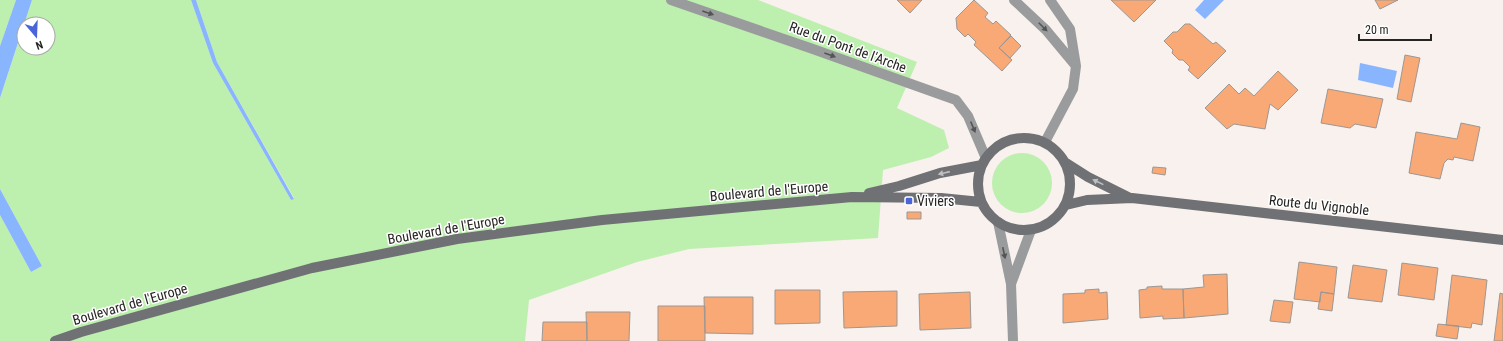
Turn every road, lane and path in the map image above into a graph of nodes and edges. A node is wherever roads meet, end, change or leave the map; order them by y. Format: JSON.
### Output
{"nodes":[{"id":1,"x":671,"y":0,"type":"edge"},
{"id":2,"x":1014,"y":0,"type":"edge"},
{"id":3,"x":1050,"y":0,"type":"edge"},
{"id":4,"x":1076,"y":66,"type":"junction"},
{"id":5,"x":1045,"y":142,"type":"junction"},
{"id":6,"x":983,"y":161,"type":"junction"},
{"id":7,"x":1066,"y":163,"type":"junction"},
{"id":8,"x":852,"y":196,"type":"junction"},
{"id":9,"x":1132,"y":198,"type":"junction"},
{"id":10,"x":981,"y":202,"type":"junction"},
{"id":11,"x":1066,"y":205,"type":"junction"},
{"id":12,"x":998,"y":222,"type":"junction"},
{"id":13,"x":1031,"y":230,"type":"junction"},
{"id":14,"x":1503,"y":240,"type":"edge"},
{"id":15,"x":1011,"y":284,"type":"junction"},
{"id":16,"x":55,"y":341,"type":"edge"},
{"id":17,"x":1013,"y":341,"type":"edge"}],
"edges":[{"from":1,"to":6,"type":"street","name":"Rue du Pont de l'Arche","one_way":true},
{"from":2,"to":4,"type":"street","one_way":true},
{"from":3,"to":4,"type":"street"},
{"from":4,"to":5,"type":"street"},
{"from":5,"to":6,"type":"street"},
{"from":5,"to":7,"type":"street"},
{"from":6,"to":8,"type":"street","name":"Boulevard de l'Europe","one_way":true},
{"from":6,"to":10,"type":"street"},
{"from":9,"to":7,"type":"street","name":"Route du Vignoble","one_way":true},
{"from":7,"to":11,"type":"street"},
{"from":8,"to":10,"type":"street","name":"Boulevard de l'Europe"},
{"from":8,"to":16,"type":"street","name":"Boulevard de l'Europe"},
{"from":9,"to":11,"type":"street","name":"Route du Vignoble"},
{"from":9,"to":14,"type":"street","name":"Route du Vignoble"},
{"from":10,"to":12,"type":"street"},
{"from":11,"to":13,"type":"street"},
{"from":12,"to":13,"type":"street"},
{"from":12,"to":15,"type":"street","one_way":true},
{"from":13,"to":15,"type":"street"},
{"from":15,"to":17,"type":"street"}]}
